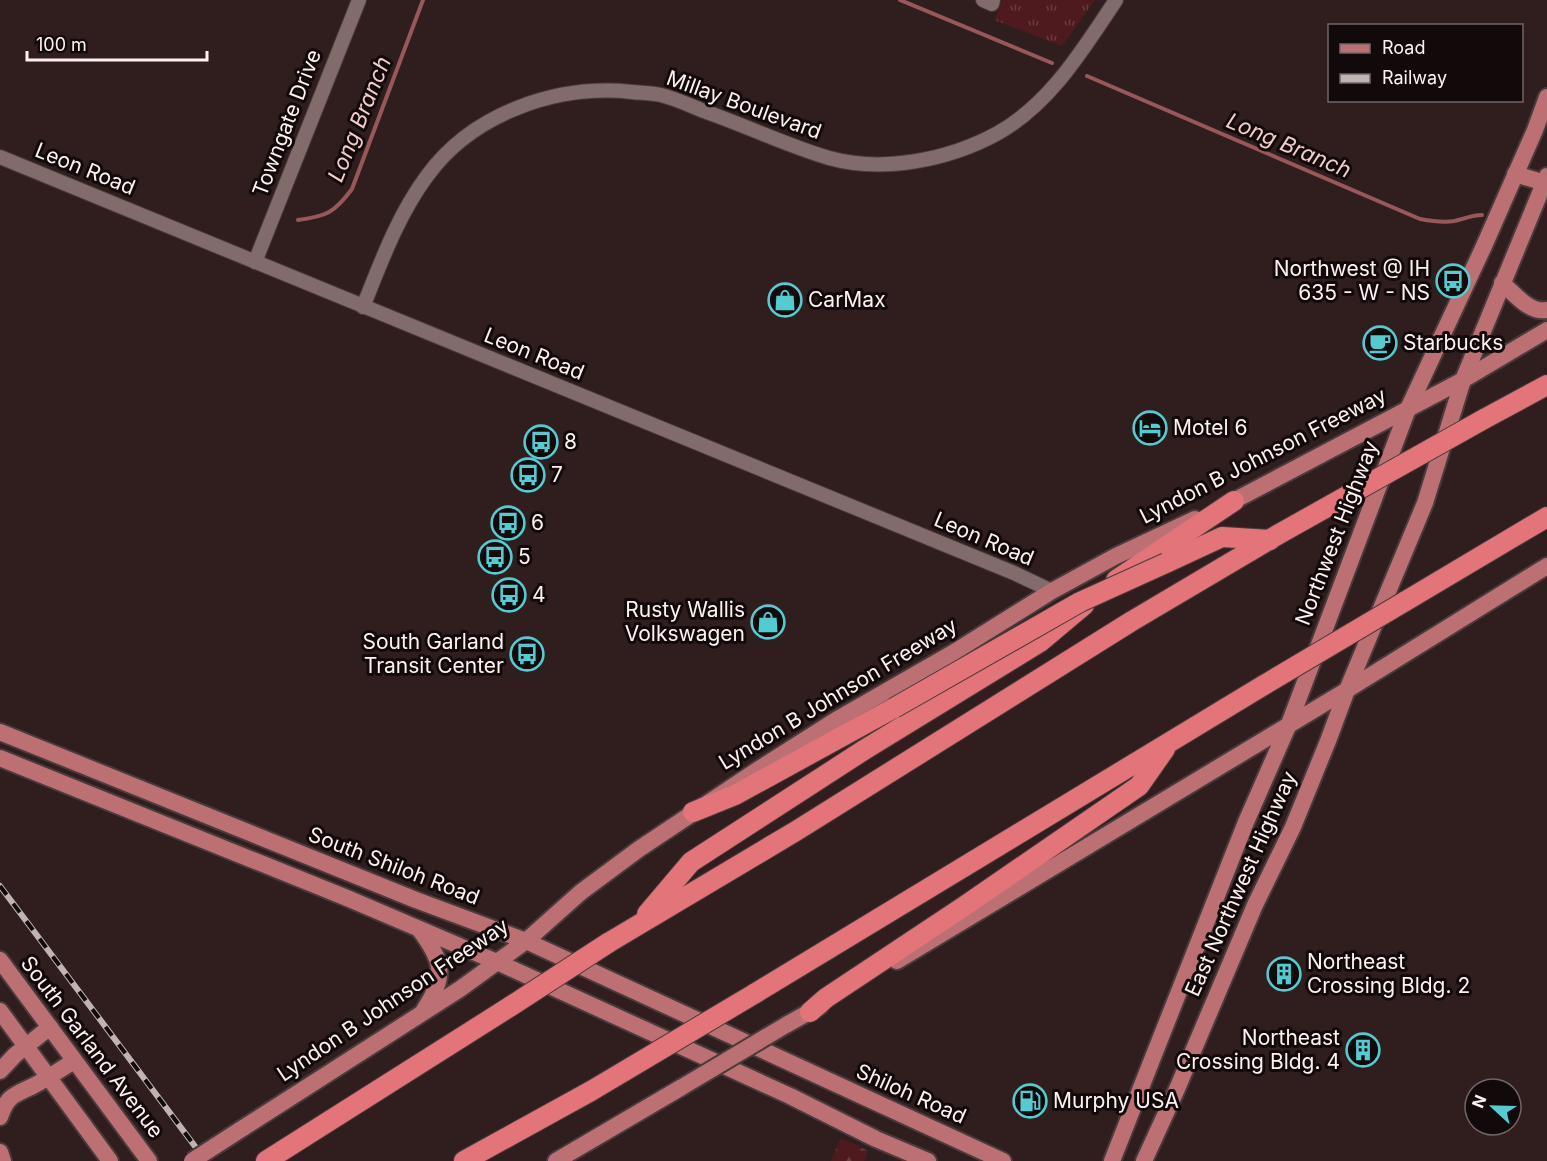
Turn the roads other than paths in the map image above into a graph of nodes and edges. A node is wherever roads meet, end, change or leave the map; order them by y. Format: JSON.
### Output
{"nodes":[{"id":1,"x":359,"y":0,"type":"edge"},
{"id":2,"x":1116,"y":0,"type":"edge"},
{"id":3,"x":1547,"y":97,"type":"edge"},
{"id":4,"x":0,"y":157,"type":"edge"},
{"id":5,"x":1515,"y":174,"type":"junction"},
{"id":6,"x":1546,"y":179,"type":"edge"},
{"id":7,"x":255,"y":262,"type":"junction"},
{"id":8,"x":1502,"y":283,"type":"junction"},
{"id":9,"x":363,"y":307,"type":"junction"},
{"id":10,"x":1547,"y":310,"type":"edge"},
{"id":11,"x":1547,"y":330,"type":"edge"},
{"id":12,"x":1462,"y":380,"type":"junction"},
{"id":13,"x":1547,"y":385,"type":"edge"},
{"id":14,"x":1408,"y":409,"type":"junction"},
{"id":15,"x":1233,"y":501,"type":"junction"},
{"id":16,"x":1547,"y":517,"type":"edge"},
{"id":17,"x":1274,"y":537,"type":"junction"},
{"id":18,"x":1547,"y":566,"type":"edge"},
{"id":19,"x":1052,"y":591,"type":"junction"},
{"id":20,"x":1385,"y":666,"type":"junction"},
{"id":21,"x":1347,"y":690,"type":"junction"},
{"id":22,"x":1289,"y":724,"type":"junction"},
{"id":23,"x":0,"y":732,"type":"edge"},
{"id":24,"x":1328,"y":741,"type":"junction"},
{"id":25,"x":1170,"y":742,"type":"junction"},
{"id":26,"x":0,"y":758,"type":"edge"},
{"id":27,"x":693,"y":812,"type":"junction"},
{"id":28,"x":143,"y":816,"type":"junction"},
{"id":29,"x":207,"y":817,"type":"junction"},
{"id":30,"x":356,"y":876,"type":"junction"},
{"id":31,"x":347,"y":898,"type":"junction"},
{"id":32,"x":636,"y":927,"type":"junction"},
{"id":33,"x":418,"y":928,"type":"junction"},
{"id":34,"x":526,"y":941,"type":"junction"},
{"id":35,"x":0,"y":960,"type":"edge"},
{"id":36,"x":496,"y":962,"type":"junction"},
{"id":37,"x":0,"y":1011,"type":"edge"},
{"id":38,"x":810,"y":1012,"type":"junction"},
{"id":39,"x":422,"y":1013,"type":"junction"},
{"id":40,"x":50,"y":1027,"type":"junction"},
{"id":41,"x":25,"y":1047,"type":"junction"},
{"id":42,"x":74,"y":1061,"type":"junction"},
{"id":43,"x":800,"y":1068,"type":"junction"},
{"id":44,"x":0,"y":1071,"type":"edge"},
{"id":45,"x":49,"y":1076,"type":"junction"},
{"id":46,"x":33,"y":1086,"type":"junction"},
{"id":47,"x":790,"y":1096,"type":"junction"},
{"id":48,"x":69,"y":1106,"type":"junction"},
{"id":49,"x":0,"y":1117,"type":"edge"},
{"id":50,"x":0,"y":1152,"type":"edge"},
{"id":51,"x":3,"y":1161,"type":"edge"},
{"id":52,"x":110,"y":1161,"type":"edge"},
{"id":53,"x":148,"y":1161,"type":"edge"},
{"id":54,"x":192,"y":1161,"type":"edge"},
{"id":55,"x":266,"y":1161,"type":"edge"},
{"id":56,"x":464,"y":1161,"type":"edge"},
{"id":57,"x":556,"y":1161,"type":"edge"},
{"id":58,"x":928,"y":1161,"type":"edge"},
{"id":59,"x":1003,"y":1161,"type":"edge"},
{"id":60,"x":1112,"y":1161,"type":"edge"},
{"id":61,"x":1144,"y":1161,"type":"edge"}],
"edges":[{"from":1,"to":7,"type":"street","name":"Towngate Drive"},
{"from":2,"to":9,"type":"street","name":"Millay Boulevard"},
{"from":3,"to":5,"type":"main road","name":"Northwest Highway"},
{"from":4,"to":7,"type":"street","name":"Leon Road"},
{"from":5,"to":6,"type":"main road"},
{"from":5,"to":14,"type":"main road","name":"Northwest Highway"},
{"from":6,"to":8,"type":"main road"},
{"from":7,"to":9,"type":"street","name":"Leon Road"},
{"from":8,"to":10,"type":"main road"},
{"from":8,"to":12,"type":"main road"},
{"from":9,"to":19,"type":"street","name":"Leon Road"},
{"from":11,"to":12,"type":"main road","name":"Lyndon B Johnson Freeway"},
{"from":12,"to":14,"type":"main road","name":"Lyndon B Johnson Freeway"},
{"from":12,"to":21,"type":"main road"},
{"from":13,"to":17,"type":"highway","bridge":true},
{"from":14,"to":15,"type":"main road","name":"Lyndon B Johnson Freeway"},
{"from":14,"to":22,"type":"main road","name":"Northwest Highway"},
{"from":15,"to":19,"type":"main road","name":"Lyndon B Johnson Freeway"},
{"from":15,"to":32,"type":"highway"},
{"from":16,"to":25,"type":"highway","bridge":true},
{"from":17,"to":27,"type":"highway","bridge":true},
{"from":17,"to":32,"type":"highway"},
{"from":18,"to":20,"type":"main road"},
{"from":19,"to":27,"type":"main road","name":"Lyndon B Johnson Freeway"},
{"from":20,"to":21,"type":"main road"},
{"from":20,"to":24,"type":"main road"},
{"from":21,"to":22,"type":"main road"},
{"from":21,"to":24,"type":"main road","name":"East Northwest Highway"},
{"from":22,"to":38,"type":"main road"},
{"from":22,"to":60,"type":"main road","name":"East Northwest Highway"},
{"from":23,"to":29,"type":"main road","name":"South Shiloh Road"},
{"from":24,"to":61,"type":"main road","name":"East Northwest Highway"},
{"from":25,"to":38,"type":"highway"},
{"from":25,"to":56,"type":"highway","bridge":true},
{"from":26,"to":28,"type":"main road"},
{"from":27,"to":34,"type":"main road","name":"Lyndon B Johnson Freeway"},
{"from":28,"to":29,"type":"main road"},
{"from":28,"to":31,"type":"main road"},
{"from":29,"to":30,"type":"main road","name":"South Shiloh Road"},
{"from":30,"to":31,"type":"main road"},
{"from":30,"to":34,"type":"main road","name":"South Shiloh Road"},
{"from":31,"to":33,"type":"main road"},
{"from":32,"to":55,"type":"highway","bridge":true},
{"from":33,"to":36,"type":"main road"},
{"from":33,"to":39,"type":"main road"},
{"from":34,"to":36,"type":"main road","name":"Lyndon B Johnson Freeway"},
{"from":34,"to":43,"type":"main road","name":"South Shiloh Road"},
{"from":35,"to":40,"type":"main road","name":"South Garland Avenue"},
{"from":36,"to":39,"type":"main road","name":"Lyndon B Johnson Freeway"},
{"from":36,"to":47,"type":"main road"},
{"from":37,"to":41,"type":"main road"},
{"from":38,"to":57,"type":"main road","bridge":true},
{"from":39,"to":54,"type":"main road","name":"Lyndon B Johnson Freeway","bridge":true},
{"from":40,"to":41,"type":"main road"},
{"from":40,"to":42,"type":"main road","name":"South Garland Avenue"},
{"from":41,"to":44,"type":"main road"},
{"from":41,"to":45,"type":"main road"},
{"from":42,"to":45,"type":"main road"},
{"from":42,"to":53,"type":"main road","name":"South Garland Avenue"},
{"from":43,"to":47,"type":"main road"},
{"from":43,"to":59,"type":"main road","name":"Shiloh Road"},
{"from":45,"to":46,"type":"main road"},
{"from":45,"to":48,"type":"main road"},
{"from":46,"to":48,"type":"main road"},
{"from":46,"to":49,"type":"main road"},
{"from":47,"to":58,"type":"main road"},
{"from":48,"to":52,"type":"main road"},
{"from":50,"to":51,"type":"main road"}]}
